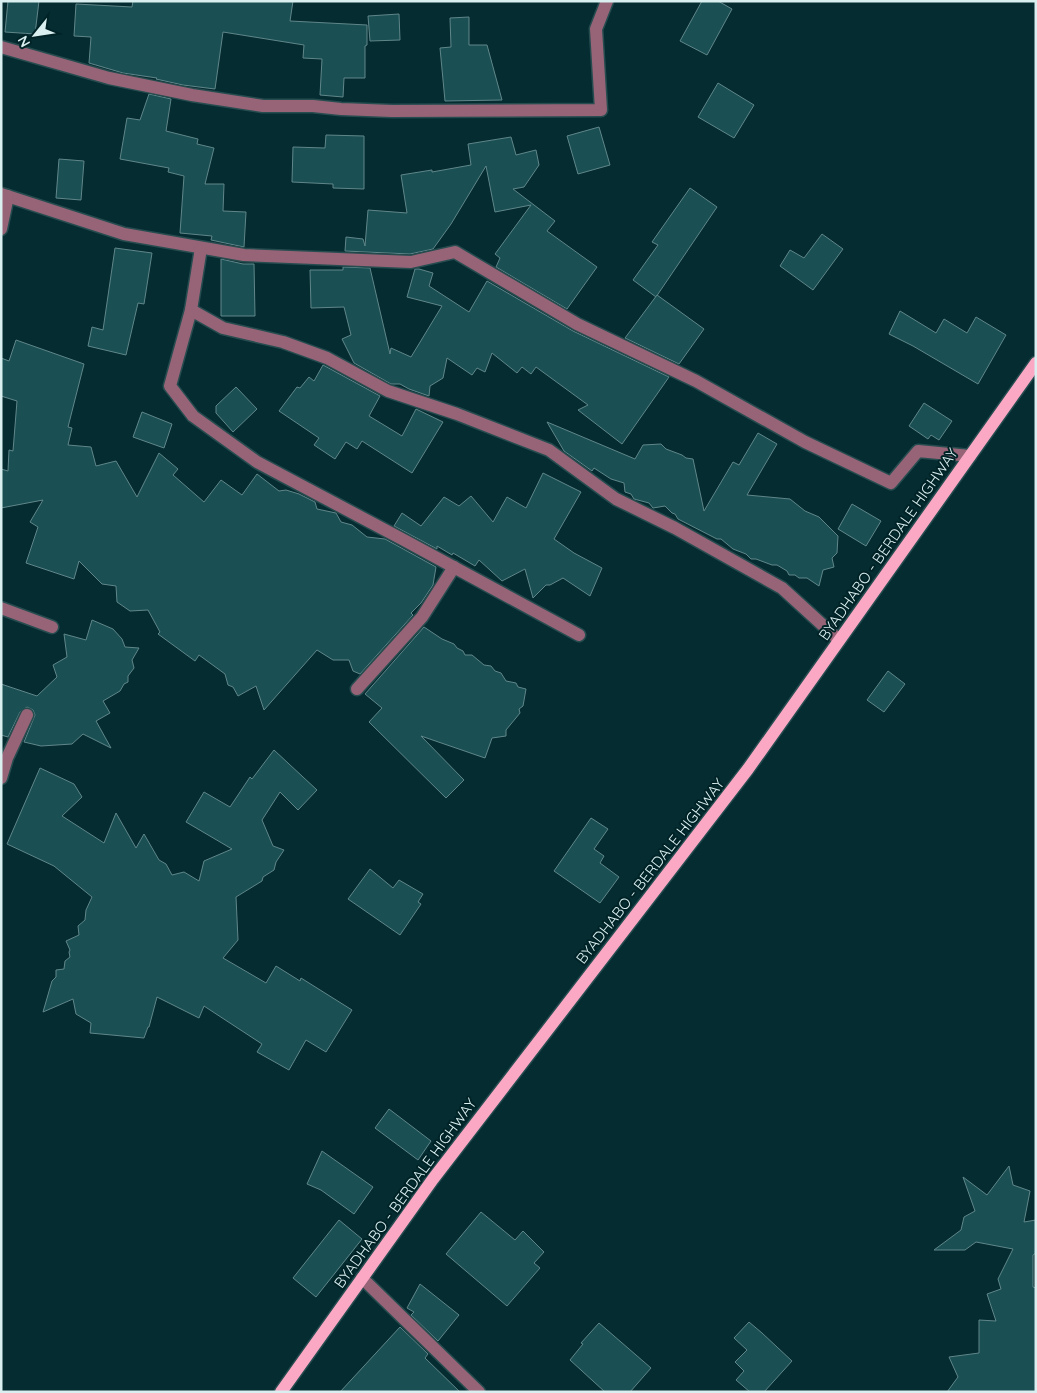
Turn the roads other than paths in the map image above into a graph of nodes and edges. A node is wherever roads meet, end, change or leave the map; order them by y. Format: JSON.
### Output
{"nodes":[{"id":1,"x":607,"y":1,"type":"edge"},
{"id":2,"x":1,"y":47,"type":"edge"},
{"id":3,"x":5,"y":195,"type":"edge"},
{"id":4,"x":1,"y":229,"type":"edge"},
{"id":5,"x":201,"y":248,"type":"junction"},
{"id":6,"x":191,"y":310,"type":"junction"},
{"id":7,"x":1036,"y":363,"type":"edge"},
{"id":8,"x":970,"y":456,"type":"junction"},
{"id":9,"x":454,"y":567,"type":"junction"},
{"id":10,"x":1,"y":608,"type":"edge"},
{"id":11,"x":52,"y":627,"type":"dead end"},
{"id":12,"x":578,"y":635,"type":"dead end"},
{"id":13,"x":839,"y":640,"type":"junction"},
{"id":14,"x":357,"y":689,"type":"dead end"},
{"id":15,"x":27,"y":715,"type":"dead end"},
{"id":16,"x":4,"y":758,"type":"edge"},
{"id":17,"x":1,"y":778,"type":"edge"},
{"id":18,"x":362,"y":1278,"type":"junction"},
{"id":19,"x":281,"y":1392,"type":"edge"},
{"id":20,"x":479,"y":1392,"type":"edge"}],
"edges":[{"from":1,"to":2,"type":"street"},
{"from":3,"to":4,"type":"street"},
{"from":3,"to":5,"type":"street"},
{"from":5,"to":6,"type":"street"},
{"from":5,"to":8,"type":"street"},
{"from":6,"to":9,"type":"street"},
{"from":6,"to":13,"type":"street"},
{"from":7,"to":8,"type":"main road","name":"BYADHABO - BERDALE HIGHWAY"},
{"from":8,"to":13,"type":"main road","name":"BYADHABO - BERDALE HIGHWAY"},
{"from":9,"to":12,"type":"street"},
{"from":9,"to":14,"type":"street"},
{"from":10,"to":11,"type":"street"},
{"from":13,"to":18,"type":"main road","name":"BYADHABO - BERDALE HIGHWAY"},
{"from":15,"to":16,"type":"street"},
{"from":16,"to":17,"type":"street"},
{"from":18,"to":19,"type":"main road","name":"BYADHABO - BERDALE HIGHWAY"},
{"from":18,"to":20,"type":"street"}]}
